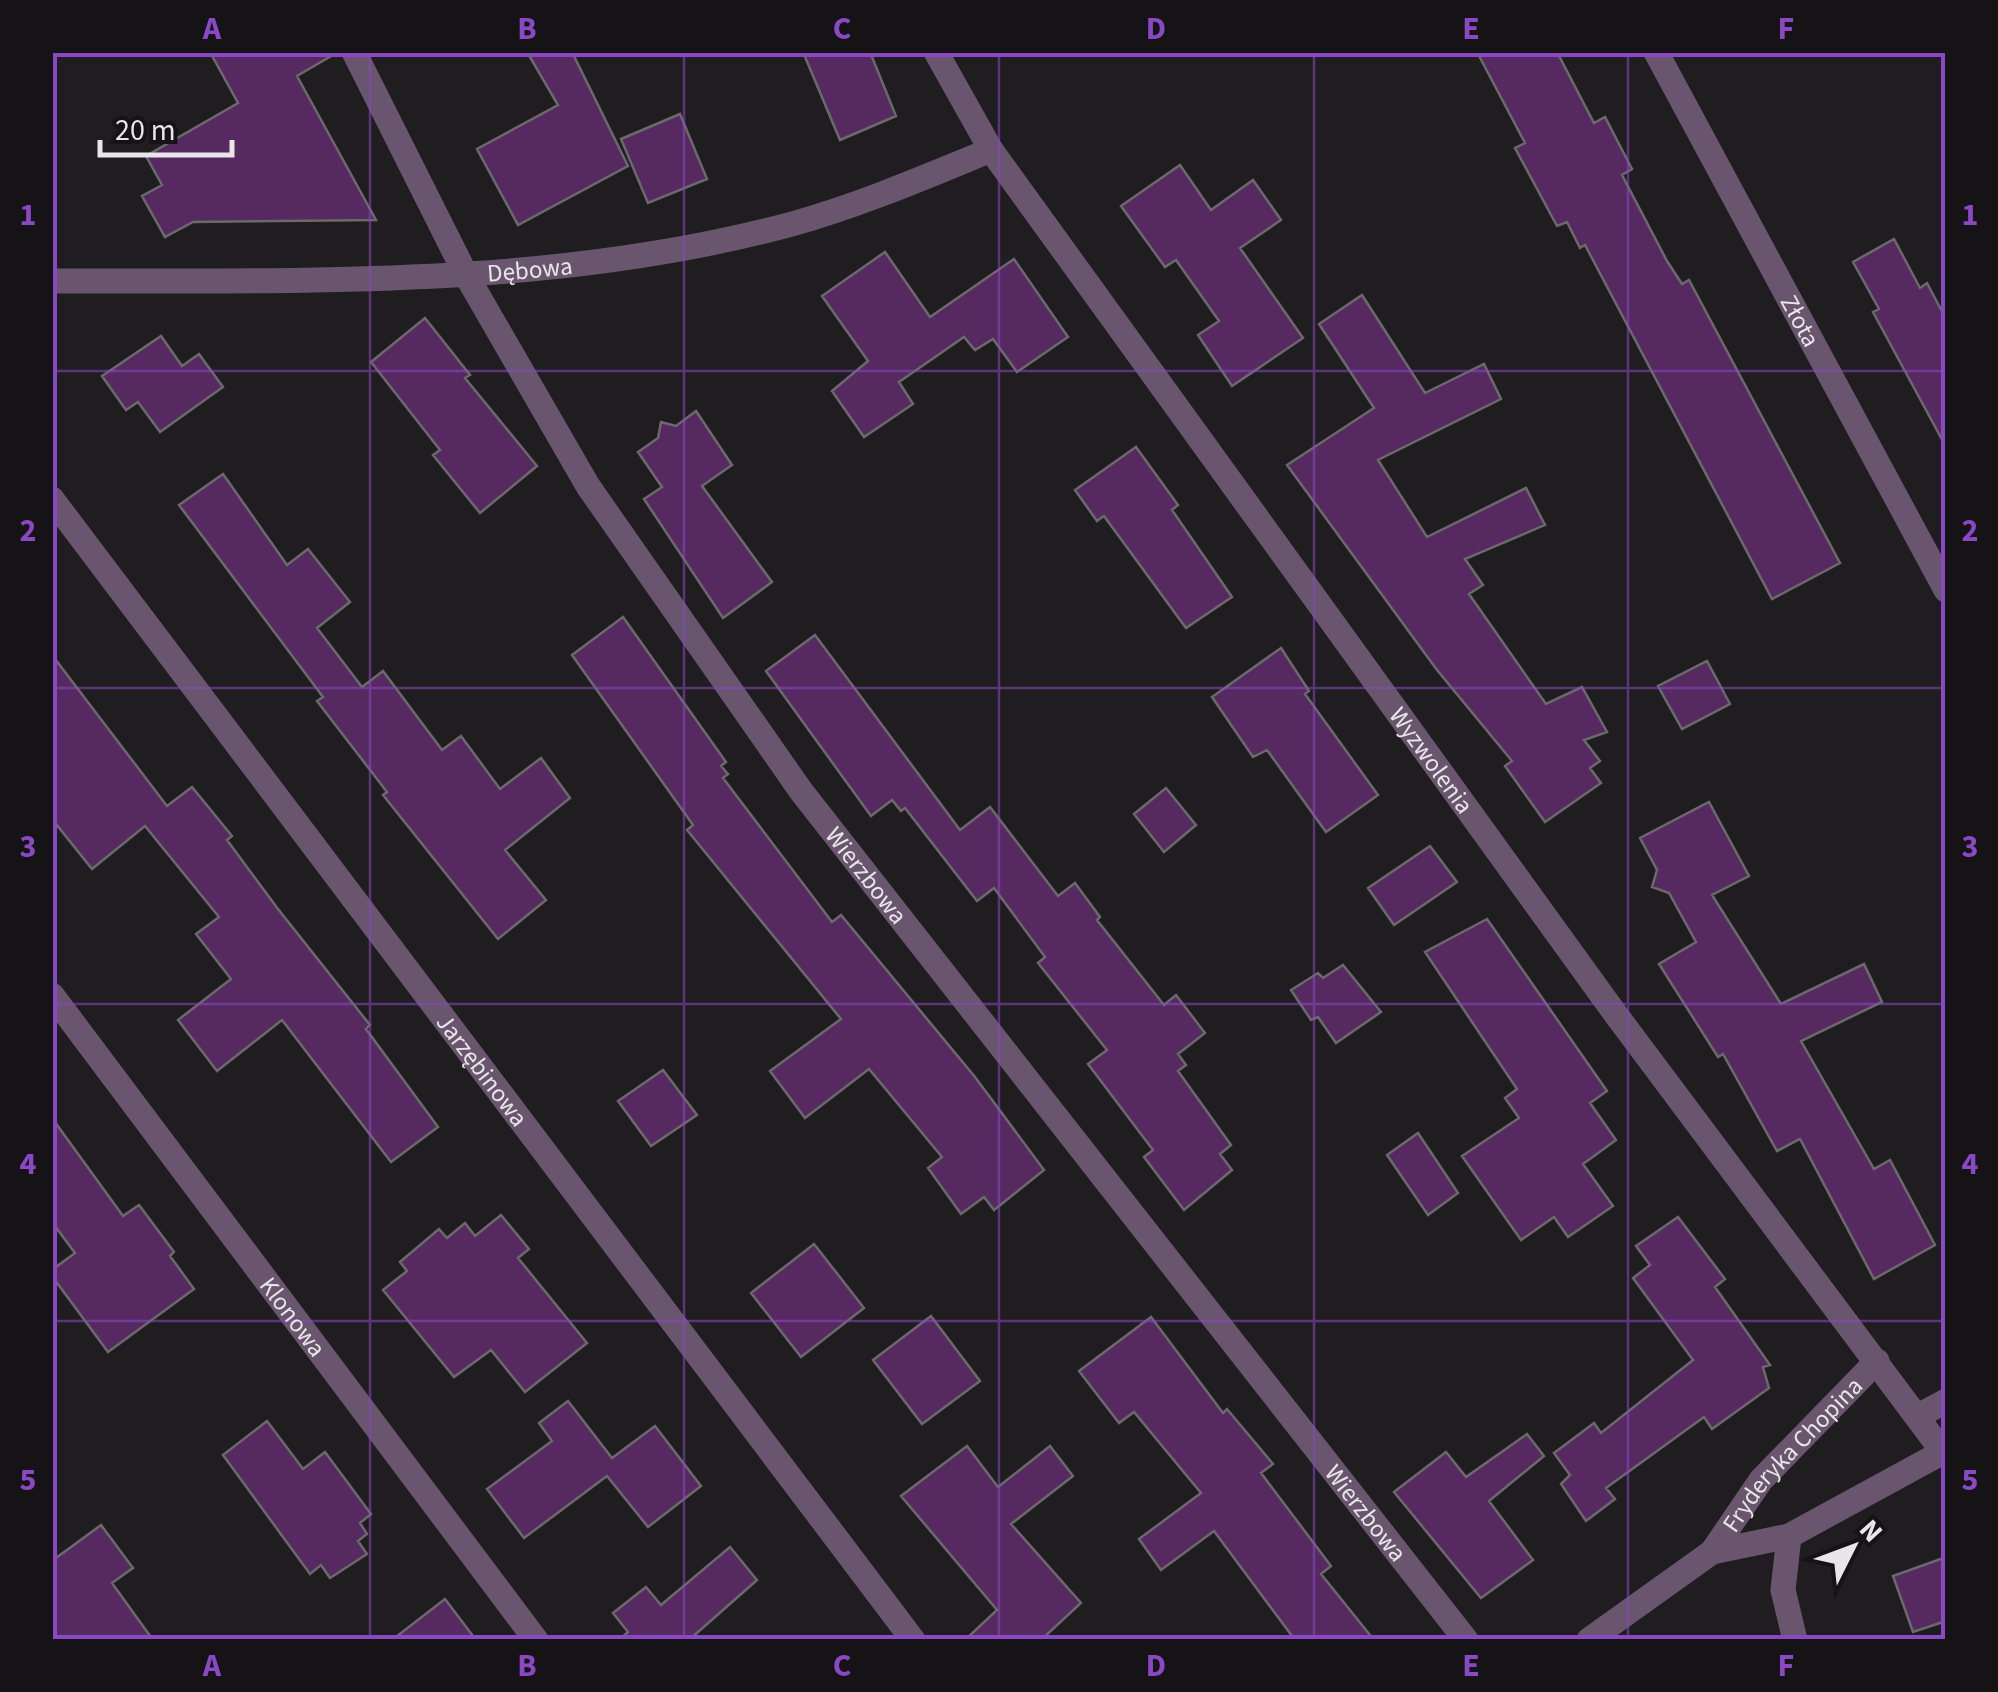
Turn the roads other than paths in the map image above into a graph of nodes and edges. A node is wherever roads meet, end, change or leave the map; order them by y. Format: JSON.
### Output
{"nodes":[{"id":1,"x":354,"y":52,"type":"edge"},
{"id":2,"x":936,"y":52,"type":"edge"},
{"id":3,"x":1656,"y":52,"type":"edge"},
{"id":4,"x":990,"y":150,"type":"junction"},
{"id":5,"x":466,"y":272,"type":"junction"},
{"id":6,"x":52,"y":281,"type":"edge"},
{"id":7,"x":52,"y":499,"type":"edge"},
{"id":8,"x":1946,"y":590,"type":"edge"},
{"id":9,"x":52,"y":995,"type":"edge"},
{"id":10,"x":1876,"y":1362,"type":"junction"},
{"id":11,"x":1946,"y":1400,"type":"edge"},
{"id":12,"x":1918,"y":1416,"type":"junction"},
{"id":13,"x":1944,"y":1454,"type":"edge"},
{"id":14,"x":1789,"y":1536,"type":"junction"},
{"id":15,"x":1712,"y":1552,"type":"junction"},
{"id":16,"x":536,"y":1640,"type":"edge"},
{"id":17,"x":913,"y":1640,"type":"edge"},
{"id":18,"x":1466,"y":1640,"type":"edge"},
{"id":19,"x":1589,"y":1640,"type":"edge"},
{"id":20,"x":1796,"y":1640,"type":"edge"}],
"edges":[{"from":1,"to":5,"type":"street","name":"Wierzbowa"},
{"from":2,"to":4,"type":"street","name":"Wyzwolenia"},
{"from":3,"to":8,"type":"street","name":"Złota"},
{"from":4,"to":5,"type":"street","name":"Dębowa"},
{"from":4,"to":10,"type":"street","name":"Wyzwolenia"},
{"from":5,"to":6,"type":"street","name":"Dębowa"},
{"from":5,"to":18,"type":"street","name":"Wierzbowa"},
{"from":7,"to":17,"type":"street","name":"Jarzębinowa"},
{"from":9,"to":16,"type":"street","name":"Klonowa"},
{"from":10,"to":12,"type":"street","name":"Wyzwolenia"},
{"from":10,"to":15,"type":"street","name":"Fryderyka Chopina"},
{"from":11,"to":12,"type":"street"},
{"from":12,"to":13,"type":"street","name":"Wyzwolenia"},
{"from":13,"to":14,"type":"street","name":"Fryderyka Chopina"},
{"from":14,"to":15,"type":"street","name":"Fryderyka Chopina"},
{"from":14,"to":20,"type":"street"},
{"from":15,"to":19,"type":"street","name":"Fryderyka Chopina"}]}
